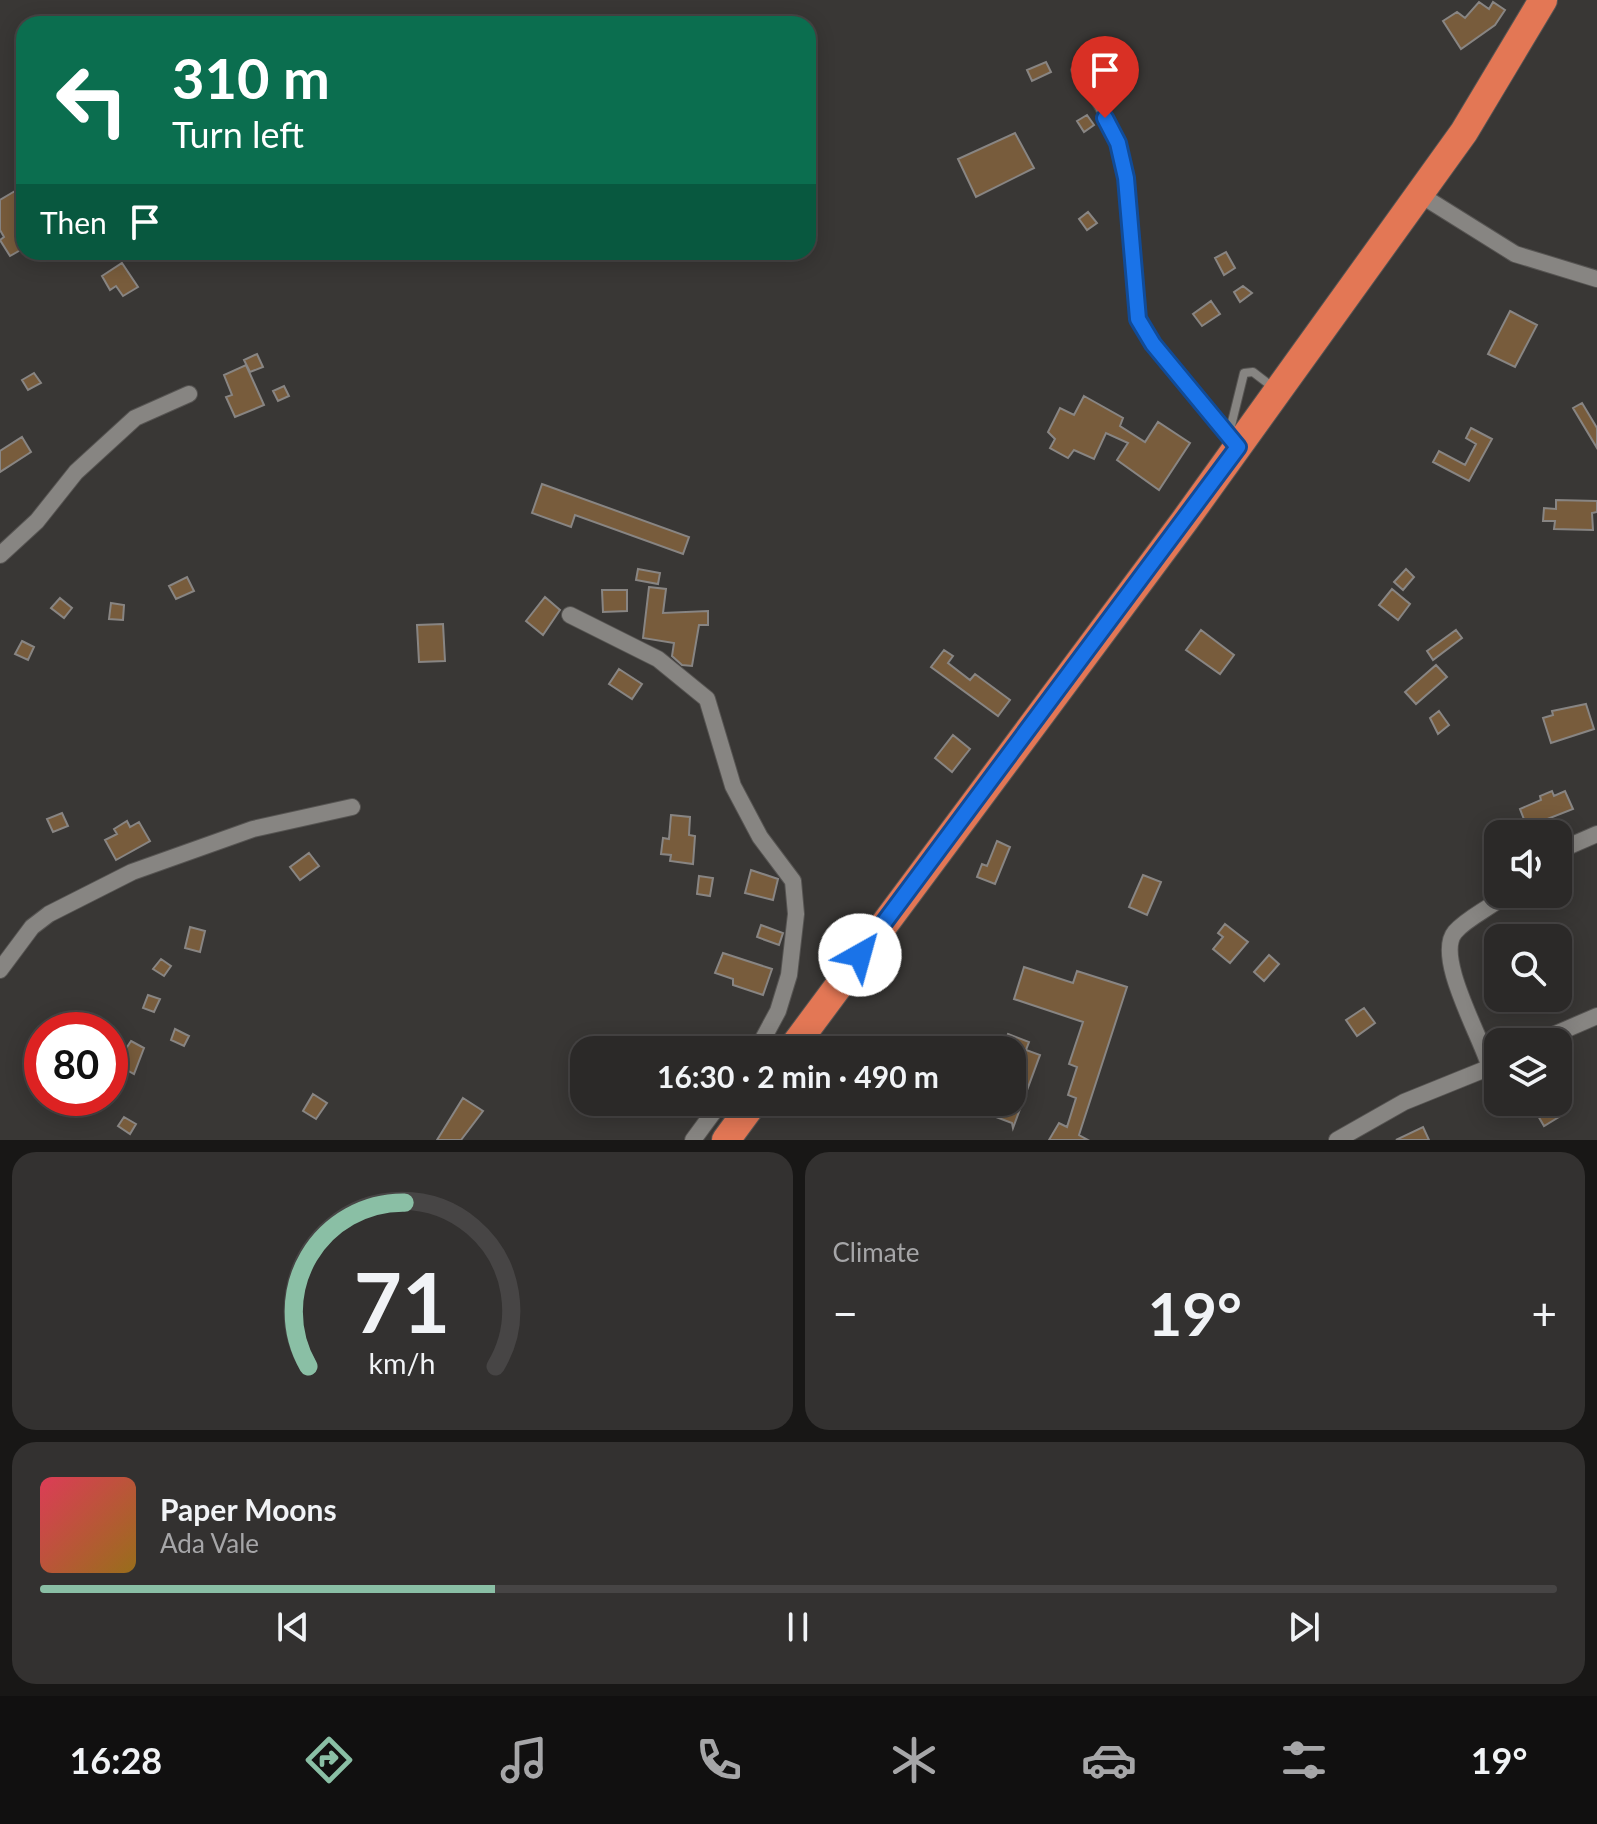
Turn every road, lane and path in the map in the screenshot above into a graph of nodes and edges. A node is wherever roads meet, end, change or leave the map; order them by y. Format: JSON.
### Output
{"nodes":[{"id":1,"x":1543,"y":0,"type":"edge"},
{"id":2,"x":1075,"y":70,"type":"dead end"},
{"id":3,"x":1419,"y":194,"type":"junction"},
{"id":4,"x":1597,"y":262,"type":"edge"},
{"id":5,"x":1590,"y":278,"type":"edge"},
{"id":6,"x":1278,"y":392,"type":"junction"},
{"id":7,"x":189,"y":394,"type":"dead end"},
{"id":8,"x":1233,"y":440,"type":"junction"},
{"id":9,"x":0,"y":555,"type":"edge"},
{"id":10,"x":570,"y":615,"type":"dead end"},
{"id":11,"x":352,"y":807,"type":"dead end"},
{"id":12,"x":1597,"y":834,"type":"edge"},
{"id":13,"x":1572,"y":845,"type":"edge"},
{"id":14,"x":1487,"y":908,"type":"edge"},
{"id":15,"x":0,"y":970,"type":"edge"},
{"id":16,"x":1597,"y":1016,"type":"edge"},
{"id":17,"x":1569,"y":1028,"type":"edge"},
{"id":18,"x":765,"y":1036,"type":"edge"},
{"id":19,"x":801,"y":1036,"type":"edge"},
{"id":20,"x":1484,"y":1044,"type":"edge"},
{"id":21,"x":1484,"y":1070,"type":"edge"},
{"id":22,"x":711,"y":1116,"type":"edge"},
{"id":23,"x":744,"y":1116,"type":"edge"},
{"id":24,"x":693,"y":1140,"type":"edge"},
{"id":25,"x":726,"y":1140,"type":"edge"},
{"id":26,"x":1337,"y":1140,"type":"edge"}],
"edges":[{"from":1,"to":3,"type":"highway"},
{"from":2,"to":8,"type":"lane"},
{"from":3,"to":5,"type":"street"},
{"from":3,"to":6,"type":"highway"},
{"from":4,"to":5,"type":"street"},
{"from":6,"to":8,"type":"highway"},
{"from":6,"to":8,"type":"lane"},
{"from":7,"to":9,"type":"street"},
{"from":8,"to":19,"type":"highway"},
{"from":10,"to":18,"type":"street"},
{"from":11,"to":15,"type":"street"},
{"from":12,"to":13,"type":"street"},
{"from":14,"to":20,"type":"street"},
{"from":16,"to":17,"type":"street"},
{"from":21,"to":26,"type":"street"},
{"from":22,"to":24,"type":"street"},
{"from":23,"to":25,"type":"highway"}]}
